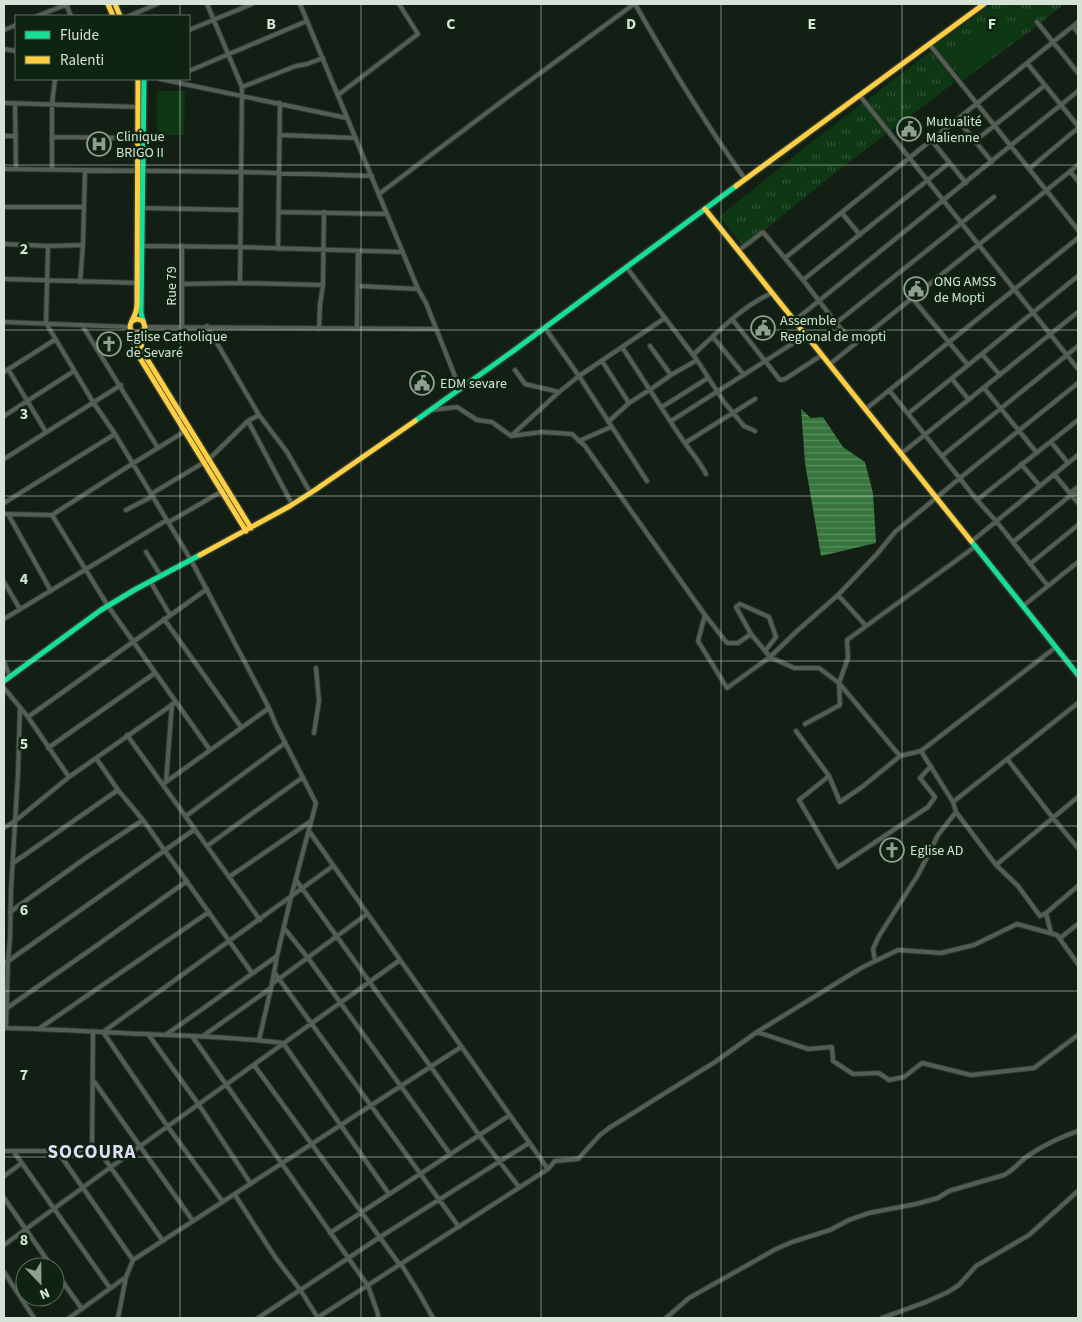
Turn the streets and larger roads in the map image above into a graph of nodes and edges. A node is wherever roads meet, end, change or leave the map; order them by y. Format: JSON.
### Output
{"nodes":[{"id":1,"x":67,"y":4,"type":"edge"},
{"id":2,"x":158,"y":4,"type":"edge"},
{"id":3,"x":207,"y":4,"type":"edge"},
{"id":4,"x":252,"y":4,"type":"edge"},
{"id":5,"x":300,"y":4,"type":"edge"},
{"id":6,"x":399,"y":4,"type":"edge"},
{"id":7,"x":635,"y":4,"type":"edge"},
{"id":8,"x":984,"y":4,"type":"edge"},
{"id":9,"x":40,"y":15,"type":"edge"},
{"id":10,"x":131,"y":15,"type":"edge"},
{"id":11,"x":214,"y":20,"type":"junction"},
{"id":12,"x":307,"y":20,"type":"junction"},
{"id":13,"x":1038,"y":22,"type":"dead end"},
{"id":14,"x":1078,"y":22,"type":"edge"},
{"id":15,"x":1073,"y":26,"type":"junction"},
{"id":16,"x":190,"y":30,"type":"edge"},
{"id":17,"x":1078,"y":33,"type":"edge"},
{"id":18,"x":1054,"y":42,"type":"junction"},
{"id":19,"x":930,"y":45,"type":"junction"},
{"id":20,"x":228,"y":53,"type":"junction"},
{"id":21,"x":323,"y":58,"type":"junction"},
{"id":22,"x":1027,"y":64,"type":"junction"},
{"id":23,"x":190,"y":71,"type":"edge"},
{"id":24,"x":1078,"y":73,"type":"edge"},
{"id":25,"x":55,"y":80,"type":"edge"},
{"id":26,"x":138,"y":80,"type":"edge"},
{"id":27,"x":144,"y":80,"type":"edge"},
{"id":28,"x":169,"y":80,"type":"edge"},
{"id":29,"x":1045,"y":86,"type":"junction"},
{"id":30,"x":242,"y":87,"type":"junction"},
{"id":31,"x":1078,"y":91,"type":"edge"},
{"id":32,"x":243,"y":95,"type":"junction"},
{"id":33,"x":338,"y":95,"type":"junction"},
{"id":34,"x":860,"y":96,"type":"junction"},
{"id":35,"x":4,"y":103,"type":"edge"},
{"id":36,"x":280,"y":103,"type":"junction"},
{"id":37,"x":15,"y":104,"type":"junction"},
{"id":38,"x":52,"y":104,"type":"junction"},
{"id":39,"x":977,"y":104,"type":"junction"},
{"id":40,"x":1060,"y":105,"type":"junction"},
{"id":41,"x":141,"y":107,"type":"junction"},
{"id":42,"x":347,"y":118,"type":"junction"},
{"id":43,"x":958,"y":120,"type":"junction"},
{"id":44,"x":995,"y":125,"type":"junction"},
{"id":45,"x":1078,"y":127,"type":"edge"},
{"id":46,"x":280,"y":135,"type":"junction"},
{"id":47,"x":4,"y":136,"type":"edge"},
{"id":48,"x":16,"y":136,"type":"junction"},
{"id":49,"x":53,"y":137,"type":"junction"},
{"id":50,"x":356,"y":138,"type":"junction"},
{"id":51,"x":141,"y":139,"type":"junction"},
{"id":52,"x":932,"y":141,"type":"junction"},
{"id":53,"x":975,"y":141,"type":"junction"},
{"id":54,"x":1011,"y":146,"type":"junction"},
{"id":55,"x":910,"y":158,"type":"junction"},
{"id":56,"x":992,"y":162,"type":"junction"},
{"id":57,"x":949,"y":163,"type":"junction"},
{"id":58,"x":1078,"y":165,"type":"edge"},
{"id":59,"x":4,"y":169,"type":"edge"},
{"id":60,"x":16,"y":169,"type":"junction"},
{"id":61,"x":1029,"y":169,"type":"junction"},
{"id":62,"x":52,"y":170,"type":"junction"},
{"id":63,"x":85,"y":170,"type":"junction"},
{"id":64,"x":141,"y":171,"type":"junction"},
{"id":65,"x":1070,"y":171,"type":"junction"},
{"id":66,"x":242,"y":172,"type":"junction"},
{"id":67,"x":279,"y":174,"type":"junction"},
{"id":68,"x":372,"y":176,"type":"junction"},
{"id":69,"x":745,"y":179,"type":"junction"},
{"id":70,"x":927,"y":180,"type":"junction"},
{"id":71,"x":1078,"y":181,"type":"edge"},
{"id":72,"x":966,"y":183,"type":"junction"},
{"id":73,"x":1046,"y":190,"type":"junction"},
{"id":74,"x":379,"y":194,"type":"junction"},
{"id":75,"x":994,"y":197,"type":"dead end"},
{"id":76,"x":944,"y":201,"type":"junction"},
{"id":77,"x":4,"y":207,"type":"edge"},
{"id":78,"x":84,"y":207,"type":"junction"},
{"id":79,"x":140,"y":208,"type":"junction"},
{"id":80,"x":704,"y":209,"type":"junction"},
{"id":81,"x":241,"y":210,"type":"junction"},
{"id":82,"x":279,"y":212,"type":"junction"},
{"id":83,"x":324,"y":212,"type":"junction"},
{"id":84,"x":842,"y":213,"type":"junction"},
{"id":85,"x":387,"y":214,"type":"junction"},
{"id":86,"x":961,"y":223,"type":"junction"},
{"id":87,"x":1078,"y":230,"type":"edge"},
{"id":88,"x":860,"y":235,"type":"junction"},
{"id":89,"x":1078,"y":238,"type":"edge"},
{"id":90,"x":4,"y":244,"type":"edge"},
{"id":91,"x":979,"y":244,"type":"junction"},
{"id":92,"x":83,"y":245,"type":"junction"},
{"id":93,"x":48,"y":246,"type":"junction"},
{"id":94,"x":140,"y":246,"type":"junction"},
{"id":95,"x":182,"y":246,"type":"junction"},
{"id":96,"x":241,"y":247,"type":"junction"},
{"id":97,"x":278,"y":249,"type":"junction"},
{"id":98,"x":323,"y":250,"type":"junction"},
{"id":99,"x":358,"y":251,"type":"junction"},
{"id":100,"x":738,"y":251,"type":"junction"},
{"id":101,"x":403,"y":252,"type":"junction"},
{"id":102,"x":785,"y":258,"type":"junction"},
{"id":103,"x":627,"y":268,"type":"junction"},
{"id":104,"x":1078,"y":276,"type":"edge"},
{"id":105,"x":4,"y":279,"type":"edge"},
{"id":106,"x":48,"y":280,"type":"junction"},
{"id":107,"x":803,"y":280,"type":"junction"},
{"id":108,"x":80,"y":282,"type":"junction"},
{"id":109,"x":140,"y":283,"type":"junction"},
{"id":110,"x":240,"y":283,"type":"junction"},
{"id":111,"x":182,"y":284,"type":"junction"},
{"id":112,"x":323,"y":285,"type":"junction"},
{"id":113,"x":358,"y":286,"type":"junction"},
{"id":114,"x":418,"y":289,"type":"junction"},
{"id":115,"x":1014,"y":289,"type":"junction"},
{"id":116,"x":772,"y":293,"type":"junction"},
{"id":117,"x":912,"y":298,"type":"junction"},
{"id":118,"x":819,"y":300,"type":"junction"},
{"id":119,"x":1033,"y":312,"type":"junction"},
{"id":120,"x":1078,"y":312,"type":"edge"},
{"id":121,"x":665,"y":318,"type":"junction"},
{"id":122,"x":732,"y":320,"type":"junction"},
{"id":123,"x":794,"y":321,"type":"junction"},
{"id":124,"x":4,"y":322,"type":"edge"},
{"id":125,"x":11,"y":322,"type":"junction"},
{"id":126,"x":46,"y":323,"type":"junction"},
{"id":127,"x":836,"y":323,"type":"junction"},
{"id":128,"x":82,"y":325,"type":"junction"},
{"id":129,"x":182,"y":326,"type":"junction"},
{"id":130,"x":207,"y":326,"type":"junction"},
{"id":131,"x":4,"y":327,"type":"edge"},
{"id":132,"x":131,"y":327,"type":"junction"},
{"id":133,"x":144,"y":327,"type":"junction"},
{"id":134,"x":357,"y":328,"type":"junction"},
{"id":135,"x":544,"y":328,"type":"junction"},
{"id":136,"x":319,"y":329,"type":"junction"},
{"id":137,"x":435,"y":329,"type":"junction"},
{"id":138,"x":806,"y":335,"type":"junction"},
{"id":139,"x":1051,"y":335,"type":"junction"},
{"id":140,"x":713,"y":337,"type":"junction"},
{"id":141,"x":56,"y":339,"type":"junction"},
{"id":142,"x":948,"y":342,"type":"junction"},
{"id":143,"x":855,"y":344,"type":"junction"},
{"id":144,"x":650,"y":346,"type":"dead end"},
{"id":145,"x":1078,"y":346,"type":"edge"},
{"id":146,"x":622,"y":348,"type":"junction"},
{"id":147,"x":982,"y":354,"type":"junction"},
{"id":148,"x":693,"y":355,"type":"junction"},
{"id":149,"x":822,"y":355,"type":"junction"},
{"id":150,"x":1067,"y":355,"type":"junction"},
{"id":151,"x":697,"y":360,"type":"junction"},
{"id":152,"x":602,"y":361,"type":"junction"},
{"id":153,"x":765,"y":362,"type":"junction"},
{"id":154,"x":830,"y":364,"type":"junction"},
{"id":155,"x":968,"y":365,"type":"junction"},
{"id":156,"x":1078,"y":369,"type":"edge"},
{"id":157,"x":515,"y":370,"type":"dead end"},
{"id":158,"x":6,"y":371,"type":"edge"},
{"id":159,"x":74,"y":372,"type":"junction"},
{"id":160,"x":671,"y":375,"type":"junction"},
{"id":161,"x":744,"y":375,"type":"junction"},
{"id":162,"x":1000,"y":375,"type":"junction"},
{"id":163,"x":579,"y":376,"type":"junction"},
{"id":164,"x":708,"y":378,"type":"junction"},
{"id":165,"x":952,"y":379,"type":"junction"},
{"id":166,"x":1078,"y":383,"type":"edge"},
{"id":167,"x":120,"y":386,"type":"junction"},
{"id":168,"x":984,"y":388,"type":"junction"},
{"id":169,"x":460,"y":389,"type":"junction"},
{"id":170,"x":650,"y":389,"type":"junction"},
{"id":171,"x":889,"y":390,"type":"junction"},
{"id":172,"x":559,"y":392,"type":"junction"},
{"id":173,"x":717,"y":392,"type":"junction"},
{"id":174,"x":755,"y":400,"type":"dead end"},
{"id":175,"x":969,"y":400,"type":"junction"},
{"id":176,"x":27,"y":402,"type":"junction"},
{"id":177,"x":93,"y":402,"type":"junction"},
{"id":178,"x":629,"y":403,"type":"junction"},
{"id":179,"x":662,"y":407,"type":"junction"},
{"id":180,"x":866,"y":409,"type":"junction"},
{"id":181,"x":1001,"y":409,"type":"junction"},
{"id":182,"x":430,"y":410,"type":"junction"},
{"id":183,"x":734,"y":413,"type":"junction"},
{"id":184,"x":909,"y":413,"type":"junction"},
{"id":185,"x":259,"y":415,"type":"junction"},
{"id":186,"x":4,"y":416,"type":"edge"},
{"id":187,"x":1078,"y":420,"type":"edge"},
{"id":188,"x":248,"y":421,"type":"junction"},
{"id":189,"x":671,"y":421,"type":"junction"},
{"id":190,"x":608,"y":422,"type":"junction"},
{"id":191,"x":612,"y":427,"type":"junction"},
{"id":192,"x":188,"y":430,"type":"junction"},
{"id":193,"x":754,"y":431,"type":"dead end"},
{"id":194,"x":1019,"y":431,"type":"junction"},
{"id":195,"x":46,"y":432,"type":"junction"},
{"id":196,"x":115,"y":434,"type":"junction"},
{"id":197,"x":926,"y":434,"type":"junction"},
{"id":198,"x":511,"y":436,"type":"junction"},
{"id":199,"x":579,"y":441,"type":"junction"},
{"id":200,"x":685,"y":442,"type":"junction"},
{"id":201,"x":1051,"y":442,"type":"junction"},
{"id":202,"x":158,"y":448,"type":"junction"},
{"id":203,"x":1037,"y":453,"type":"junction"},
{"id":204,"x":902,"y":454,"type":"junction"},
{"id":205,"x":1078,"y":455,"type":"edge"},
{"id":206,"x":942,"y":456,"type":"junction"},
{"id":207,"x":4,"y":458,"type":"edge"},
{"id":208,"x":206,"y":461,"type":"junction"},
{"id":209,"x":1068,"y":463,"type":"junction"},
{"id":210,"x":132,"y":464,"type":"junction"},
{"id":211,"x":1022,"y":464,"type":"junction"},
{"id":212,"x":706,"y":474,"type":"dead end"},
{"id":213,"x":1054,"y":474,"type":"junction"},
{"id":214,"x":960,"y":478,"type":"junction"},
{"id":215,"x":647,"y":481,"type":"dead end"},
{"id":216,"x":1040,"y":486,"type":"junction"},
{"id":217,"x":1078,"y":487,"type":"edge"},
{"id":218,"x":224,"y":490,"type":"junction"},
{"id":219,"x":310,"y":492,"type":"junction"},
{"id":220,"x":1078,"y":493,"type":"edge"},
{"id":221,"x":1071,"y":494,"type":"junction"},
{"id":222,"x":152,"y":495,"type":"junction"},
{"id":223,"x":937,"y":497,"type":"junction"},
{"id":224,"x":977,"y":500,"type":"junction"},
{"id":225,"x":4,"y":503,"type":"edge"},
{"id":226,"x":1078,"y":503,"type":"edge"},
{"id":227,"x":292,"y":504,"type":"junction"},
{"id":228,"x":126,"y":510,"type":"dead end"},
{"id":229,"x":6,"y":514,"type":"edge"},
{"id":230,"x":52,"y":515,"type":"junction"},
{"id":231,"x":168,"y":521,"type":"junction"},
{"id":232,"x":996,"y":521,"type":"junction"},
{"id":233,"x":1078,"y":525,"type":"edge"},
{"id":234,"x":248,"y":529,"type":"junction"},
{"id":235,"x":972,"y":541,"type":"junction"},
{"id":236,"x":1013,"y":542,"type":"junction"},
{"id":237,"x":976,"y":546,"type":"junction"},
{"id":238,"x":146,"y":552,"type":"dead end"},
{"id":239,"x":191,"y":560,"type":"junction"},
{"id":240,"x":1078,"y":562,"type":"edge"},
{"id":241,"x":1030,"y":564,"type":"junction"},
{"id":242,"x":86,"y":570,"type":"junction"},
{"id":243,"x":161,"y":576,"type":"junction"},
{"id":244,"x":150,"y":581,"type":"junction"},
{"id":245,"x":4,"y":582,"type":"edge"},
{"id":246,"x":1048,"y":586,"type":"junction"},
{"id":247,"x":207,"y":589,"type":"junction"},
{"id":248,"x":51,"y":591,"type":"junction"},
{"id":249,"x":838,"y":595,"type":"junction"},
{"id":250,"x":108,"y":606,"type":"junction"},
{"id":251,"x":1023,"y":606,"type":"junction"},
{"id":252,"x":20,"y":609,"type":"junction"},
{"id":253,"x":170,"y":615,"type":"junction"},
{"id":254,"x":705,"y":615,"type":"junction"},
{"id":255,"x":4,"y":619,"type":"edge"},
{"id":256,"x":164,"y":619,"type":"junction"},
{"id":257,"x":866,"y":626,"type":"junction"},
{"id":258,"x":751,"y":634,"type":"junction"},
{"id":259,"x":132,"y":642,"type":"junction"},
{"id":260,"x":1056,"y":647,"type":"junction"},
{"id":261,"x":765,"y":651,"type":"junction"},
{"id":262,"x":770,"y":657,"type":"junction"},
{"id":263,"x":4,"y":662,"type":"edge"},
{"id":264,"x":316,"y":668,"type":"dead end"},
{"id":265,"x":155,"y":672,"type":"junction"},
{"id":266,"x":1078,"y":675,"type":"edge"},
{"id":267,"x":10,"y":677,"type":"junction"},
{"id":268,"x":4,"y":681,"type":"edge"},
{"id":269,"x":839,"y":683,"type":"junction"},
{"id":270,"x":4,"y":688,"type":"edge"},
{"id":271,"x":174,"y":703,"type":"junction"},
{"id":272,"x":1078,"y":703,"type":"edge"},
{"id":273,"x":20,"y":707,"type":"junction"},
{"id":274,"x":269,"y":708,"type":"junction"},
{"id":275,"x":28,"y":717,"type":"junction"},
{"id":276,"x":805,"y":724,"type":"dead end"},
{"id":277,"x":241,"y":727,"type":"junction"},
{"id":278,"x":796,"y":731,"type":"dead end"},
{"id":279,"x":314,"y":733,"type":"dead end"},
{"id":280,"x":127,"y":735,"type":"junction"},
{"id":281,"x":285,"y":743,"type":"junction"},
{"id":282,"x":48,"y":748,"type":"junction"},
{"id":283,"x":210,"y":750,"type":"junction"},
{"id":284,"x":921,"y":751,"type":"junction"},
{"id":285,"x":900,"y":756,"type":"junction"},
{"id":286,"x":96,"y":758,"type":"junction"},
{"id":287,"x":1008,"y":760,"type":"junction"},
{"id":288,"x":931,"y":766,"type":"junction"},
{"id":289,"x":830,"y":776,"type":"junction"},
{"id":290,"x":69,"y":777,"type":"junction"},
{"id":291,"x":303,"y":777,"type":"junction"},
{"id":292,"x":164,"y":783,"type":"junction"},
{"id":293,"x":118,"y":790,"type":"junction"},
{"id":294,"x":1078,"y":797,"type":"edge"},
{"id":295,"x":953,"y":802,"type":"junction"},
{"id":296,"x":956,"y":812,"type":"junction"},
{"id":297,"x":186,"y":816,"type":"junction"},
{"id":298,"x":1053,"y":818,"type":"junction"},
{"id":299,"x":143,"y":820,"type":"junction"},
{"id":300,"x":15,"y":821,"type":"junction"},
{"id":301,"x":311,"y":821,"type":"junction"},
{"id":302,"x":4,"y":828,"type":"edge"},
{"id":303,"x":195,"y":829,"type":"junction"},
{"id":304,"x":309,"y":831,"type":"junction"},
{"id":305,"x":208,"y":846,"type":"junction"},
{"id":306,"x":1078,"y":848,"type":"edge"},
{"id":307,"x":165,"y":850,"type":"junction"},
{"id":308,"x":13,"y":863,"type":"junction"},
{"id":309,"x":996,"y":865,"type":"junction"},
{"id":310,"x":333,"y":866,"type":"junction"},
{"id":311,"x":229,"y":877,"type":"junction"},
{"id":312,"x":296,"y":880,"type":"junction"},
{"id":313,"x":187,"y":881,"type":"junction"},
{"id":314,"x":1078,"y":886,"type":"edge"},
{"id":315,"x":302,"y":888,"type":"junction"},
{"id":316,"x":291,"y":897,"type":"junction"},
{"id":317,"x":10,"y":912,"type":"junction"},
{"id":318,"x":209,"y":912,"type":"junction"},
{"id":319,"x":1046,"y":913,"type":"junction"},
{"id":320,"x":367,"y":914,"type":"junction"},
{"id":321,"x":260,"y":920,"type":"junction"},
{"id":322,"x":1078,"y":924,"type":"edge"},
{"id":323,"x":284,"y":928,"type":"junction"},
{"id":324,"x":1051,"y":933,"type":"junction"},
{"id":325,"x":337,"y":936,"type":"junction"},
{"id":326,"x":1060,"y":938,"type":"junction"},
{"id":327,"x":230,"y":942,"type":"junction"},
{"id":328,"x":277,"y":956,"type":"junction"},
{"id":329,"x":308,"y":958,"type":"junction"},
{"id":330,"x":400,"y":960,"type":"junction"},
{"id":331,"x":875,"y":961,"type":"junction"},
{"id":332,"x":6,"y":963,"type":"edge"},
{"id":333,"x":1078,"y":964,"type":"edge"},
{"id":334,"x":274,"y":972,"type":"junction"},
{"id":335,"x":252,"y":973,"type":"junction"},
{"id":336,"x":279,"y":979,"type":"junction"},
{"id":337,"x":369,"y":982,"type":"junction"},
{"id":338,"x":272,"y":986,"type":"junction"},
{"id":339,"x":340,"y":1003,"type":"junction"},
{"id":340,"x":7,"y":1008,"type":"junction"},
{"id":341,"x":312,"y":1024,"type":"junction"},
{"id":342,"x":5,"y":1028,"type":"edge"},
{"id":343,"x":40,"y":1028,"type":"junction"},
{"id":344,"x":93,"y":1031,"type":"junction"},
{"id":345,"x":103,"y":1032,"type":"junction"},
{"id":346,"x":757,"y":1032,"type":"junction"},
{"id":347,"x":148,"y":1034,"type":"junction"},
{"id":348,"x":166,"y":1035,"type":"junction"},
{"id":349,"x":192,"y":1036,"type":"junction"},
{"id":350,"x":202,"y":1036,"type":"junction"},
{"id":351,"x":1078,"y":1036,"type":"edge"},
{"id":352,"x":259,"y":1040,"type":"junction"},
{"id":353,"x":283,"y":1043,"type":"junction"},
{"id":354,"x":461,"y":1047,"type":"junction"},
{"id":355,"x":254,"y":1065,"type":"junction"},
{"id":356,"x":431,"y":1067,"type":"junction"},
{"id":357,"x":93,"y":1080,"type":"junction"},
{"id":358,"x":226,"y":1085,"type":"junction"},
{"id":359,"x":401,"y":1086,"type":"junction"},
{"id":360,"x":198,"y":1105,"type":"junction"},
{"id":361,"x":371,"y":1106,"type":"junction"},
{"id":362,"x":510,"y":1115,"type":"junction"},
{"id":363,"x":168,"y":1126,"type":"junction"},
{"id":364,"x":341,"y":1126,"type":"junction"},
{"id":365,"x":1078,"y":1131,"type":"edge"},
{"id":366,"x":479,"y":1135,"type":"junction"},
{"id":367,"x":529,"y":1143,"type":"junction"},
{"id":368,"x":312,"y":1144,"type":"junction"},
{"id":369,"x":140,"y":1146,"type":"junction"},
{"id":370,"x":4,"y":1151,"type":"edge"},
{"id":371,"x":92,"y":1151,"type":"junction"},
{"id":372,"x":14,"y":1152,"type":"junction"},
{"id":373,"x":58,"y":1152,"type":"junction"},
{"id":374,"x":450,"y":1154,"type":"junction"},
{"id":375,"x":22,"y":1162,"type":"junction"},
{"id":376,"x":499,"y":1163,"type":"junction"},
{"id":377,"x":282,"y":1164,"type":"junction"},
{"id":378,"x":111,"y":1167,"type":"junction"},
{"id":379,"x":548,"y":1169,"type":"junction"},
{"id":380,"x":420,"y":1174,"type":"junction"},
{"id":381,"x":4,"y":1176,"type":"edge"},
{"id":382,"x":251,"y":1184,"type":"junction"},
{"id":383,"x":518,"y":1187,"type":"junction"},
{"id":384,"x":83,"y":1188,"type":"junction"},
{"id":385,"x":1078,"y":1191,"type":"edge"},
{"id":386,"x":235,"y":1194,"type":"junction"},
{"id":387,"x":389,"y":1194,"type":"junction"},
{"id":388,"x":4,"y":1198,"type":"edge"},
{"id":389,"x":439,"y":1200,"type":"junction"},
{"id":390,"x":223,"y":1202,"type":"junction"},
{"id":391,"x":54,"y":1209,"type":"junction"},
{"id":392,"x":361,"y":1212,"type":"junction"},
{"id":393,"x":193,"y":1221,"type":"junction"},
{"id":394,"x":459,"y":1227,"type":"junction"},
{"id":395,"x":26,"y":1230,"type":"junction"},
{"id":396,"x":330,"y":1233,"type":"junction"},
{"id":397,"x":380,"y":1237,"type":"junction"},
{"id":398,"x":163,"y":1240,"type":"junction"},
{"id":399,"x":4,"y":1245,"type":"edge"},
{"id":400,"x":45,"y":1257,"type":"edge"},
{"id":401,"x":348,"y":1257,"type":"junction"},
{"id":402,"x":133,"y":1260,"type":"junction"},
{"id":403,"x":400,"y":1265,"type":"junction"},
{"id":404,"x":4,"y":1272,"type":"edge"},
{"id":405,"x":126,"y":1277,"type":"junction"},
{"id":406,"x":65,"y":1285,"type":"edge"},
{"id":407,"x":368,"y":1286,"type":"junction"},
{"id":408,"x":110,"y":1288,"type":"junction"},
{"id":409,"x":301,"y":1291,"type":"junction"},
{"id":410,"x":82,"y":1309,"type":"junction"},
{"id":411,"x":325,"y":1316,"type":"edge"},
{"id":412,"x":34,"y":1318,"type":"edge"},
{"id":413,"x":69,"y":1318,"type":"edge"},
{"id":414,"x":118,"y":1318,"type":"edge"},
{"id":415,"x":258,"y":1318,"type":"edge"},
{"id":416,"x":318,"y":1318,"type":"edge"},
{"id":417,"x":378,"y":1318,"type":"edge"},
{"id":418,"x":434,"y":1318,"type":"edge"},
{"id":419,"x":666,"y":1318,"type":"edge"},
{"id":420,"x":882,"y":1318,"type":"edge"}],
"edges":[{"from":1,"to":9,"type":"street"},
{"from":2,"to":10,"type":"street"},
{"from":3,"to":11,"type":"street"},
{"from":4,"to":11,"type":"street"},
{"from":5,"to":12,"type":"street"},
{"from":6,"to":33,"type":"street"},
{"from":7,"to":69,"type":"street"},
{"from":7,"to":74,"type":"street"},
{"from":8,"to":19,"type":"street"},
{"from":11,"to":16,"type":"street"},
{"from":11,"to":20,"type":"street"},
{"from":12,"to":20,"type":"street"},
{"from":12,"to":21,"type":"street"},
{"from":13,"to":18,"type":"street"},
{"from":14,"to":15,"type":"street"},
{"from":15,"to":17,"type":"street"},
{"from":15,"to":18,"type":"street"},
{"from":18,"to":22,"type":"street"},
{"from":18,"to":24,"type":"street"},
{"from":19,"to":34,"type":"street"},
{"from":19,"to":39,"type":"street"},
{"from":20,"to":23,"type":"street"},
{"from":20,"to":30,"type":"street"},
{"from":21,"to":30,"type":"street"},
{"from":21,"to":33,"type":"street"},
{"from":22,"to":29,"type":"street"},
{"from":22,"to":39,"type":"street"},
{"from":25,"to":38,"type":"street"},
{"from":26,"to":41,"type":"street"},
{"from":27,"to":41,"type":"street"},
{"from":28,"to":32,"type":"street"},
{"from":29,"to":40,"type":"street"},
{"from":29,"to":44,"type":"street"},
{"from":30,"to":32,"type":"street"},
{"from":31,"to":40,"type":"street"},
{"from":32,"to":36,"type":"street"},
{"from":32,"to":66,"type":"street"},
{"from":33,"to":42,"type":"street"},
{"from":34,"to":55,"type":"street"},
{"from":34,"to":69,"type":"street"},
{"from":35,"to":37,"type":"street"},
{"from":36,"to":42,"type":"street"},
{"from":36,"to":46,"type":"street"},
{"from":37,"to":38,"type":"street"},
{"from":37,"to":48,"type":"street"},
{"from":38,"to":41,"type":"street"},
{"from":38,"to":49,"type":"street"},
{"from":39,"to":43,"type":"street"},
{"from":39,"to":44,"type":"street"},
{"from":40,"to":45,"type":"street"},
{"from":40,"to":54,"type":"street"},
{"from":41,"to":51,"type":"street"},
{"from":42,"to":50,"type":"street"},
{"from":43,"to":52,"type":"street"},
{"from":43,"to":53,"type":"street"},
{"from":44,"to":53,"type":"street"},
{"from":44,"to":54,"type":"street"},
{"from":45,"to":61,"type":"street"},
{"from":46,"to":50,"type":"street"},
{"from":46,"to":67,"type":"street"},
{"from":47,"to":48,"type":"street"},
{"from":48,"to":60,"type":"street"},
{"from":49,"to":51,"type":"street"},
{"from":49,"to":62,"type":"street"},
{"from":50,"to":68,"type":"street"},
{"from":51,"to":64,"type":"street"},
{"from":52,"to":55,"type":"street"},
{"from":52,"to":57,"type":"street"},
{"from":53,"to":56,"type":"street"},
{"from":54,"to":56,"type":"street"},
{"from":54,"to":61,"type":"street"},
{"from":55,"to":70,"type":"street"},
{"from":55,"to":84,"type":"street"},
{"from":56,"to":72,"type":"street"},
{"from":57,"to":70,"type":"street"},
{"from":57,"to":72,"type":"street"},
{"from":58,"to":65,"type":"street"},
{"from":59,"to":60,"type":"street"},
{"from":60,"to":62,"type":"street"},
{"from":61,"to":73,"type":"street"},
{"from":62,"to":63,"type":"street"},
{"from":63,"to":64,"type":"street"},
{"from":63,"to":78,"type":"street"},
{"from":64,"to":66,"type":"street"},
{"from":64,"to":79,"type":"street"},
{"from":65,"to":71,"type":"street"},
{"from":65,"to":73,"type":"street"},
{"from":66,"to":67,"type":"street"},
{"from":66,"to":81,"type":"street"},
{"from":67,"to":68,"type":"street"},
{"from":67,"to":82,"type":"street"},
{"from":68,"to":74,"type":"street"},
{"from":69,"to":80,"type":"street"},
{"from":70,"to":76,"type":"street"},
{"from":70,"to":88,"type":"street"},
{"from":72,"to":76,"type":"street"},
{"from":73,"to":87,"type":"street"},
{"from":73,"to":91,"type":"street"},
{"from":74,"to":85,"type":"street"},
{"from":75,"to":86,"type":"street"},
{"from":76,"to":86,"type":"street"},
{"from":76,"to":118,"type":"street"},
{"from":77,"to":78,"type":"street"},
{"from":78,"to":92,"type":"street"},
{"from":79,"to":81,"type":"street"},
{"from":79,"to":94,"type":"street"},
{"from":80,"to":100,"type":"street"},
{"from":80,"to":103,"type":"street"},
{"from":81,"to":96,"type":"street"},
{"from":82,"to":83,"type":"street"},
{"from":82,"to":97,"type":"street"},
{"from":83,"to":85,"type":"street"},
{"from":83,"to":98,"type":"street"},
{"from":84,"to":88,"type":"street"},
{"from":84,"to":102,"type":"street"},
{"from":85,"to":101,"type":"street"},
{"from":86,"to":91,"type":"street"},
{"from":86,"to":127,"type":"street"},
{"from":88,"to":107,"type":"street"},
{"from":89,"to":115,"type":"street"},
{"from":90,"to":93,"type":"street"},
{"from":91,"to":115,"type":"street"},
{"from":91,"to":117,"type":"street"},
{"from":92,"to":93,"type":"street"},
{"from":92,"to":108,"type":"street"},
{"from":93,"to":106,"type":"street"},
{"from":94,"to":95,"type":"street"},
{"from":94,"to":109,"type":"street"},
{"from":95,"to":96,"type":"street"},
{"from":95,"to":111,"type":"street","name":"Rue 79"},
{"from":96,"to":97,"type":"street"},
{"from":96,"to":110,"type":"street"},
{"from":97,"to":98,"type":"street"},
{"from":98,"to":99,"type":"street"},
{"from":98,"to":112,"type":"street"},
{"from":99,"to":101,"type":"street"},
{"from":99,"to":113,"type":"street"},
{"from":100,"to":102,"type":"street"},
{"from":100,"to":116,"type":"street"},
{"from":101,"to":114,"type":"street"},
{"from":102,"to":107,"type":"street"},
{"from":103,"to":121,"type":"street"},
{"from":103,"to":135,"type":"street"},
{"from":104,"to":119,"type":"street"},
{"from":105,"to":106,"type":"street"},
{"from":106,"to":108,"type":"street"},
{"from":106,"to":126,"type":"street"},
{"from":107,"to":118,"type":"street"},
{"from":108,"to":109,"type":"street"},
{"from":109,"to":132,"type":"street"},
{"from":109,"to":133,"type":"street"},
{"from":110,"to":111,"type":"street"},
{"from":110,"to":112,"type":"street"},
{"from":111,"to":129,"type":"street","name":"Rue 79"},
{"from":112,"to":136,"type":"street"},
{"from":113,"to":114,"type":"street"},
{"from":113,"to":134,"type":"street"},
{"from":114,"to":137,"type":"street"},
{"from":115,"to":119,"type":"street"},
{"from":115,"to":142,"type":"street"},
{"from":116,"to":122,"type":"street"},
{"from":116,"to":123,"type":"street"},
{"from":117,"to":142,"type":"street"},
{"from":117,"to":143,"type":"street"},
{"from":118,"to":123,"type":"street"},
{"from":118,"to":127,"type":"street"},
{"from":119,"to":139,"type":"street"},
{"from":119,"to":147,"type":"street"},
{"from":120,"to":139,"type":"street"},
{"from":121,"to":146,"type":"street"},
{"from":121,"to":148,"type":"street"},
{"from":122,"to":140,"type":"street"},
{"from":122,"to":153,"type":"street"},
{"from":123,"to":138,"type":"street"},
{"from":124,"to":125,"type":"street"},
{"from":125,"to":126,"type":"street"},
{"from":125,"to":131,"type":"street"},
{"from":126,"to":128,"type":"street"},
{"from":126,"to":141,"type":"street"},
{"from":127,"to":143,"type":"street"},
{"from":128,"to":132,"type":"street"},
{"from":128,"to":167,"type":"street"},
{"from":129,"to":130,"type":"street"},
{"from":129,"to":133,"type":"street"},
{"from":130,"to":136,"type":"street"},
{"from":130,"to":185,"type":"street"},
{"from":132,"to":133,"type":"street"},
{"from":132,"to":133,"type":"street"},
{"from":132,"to":192,"type":"street"},
{"from":133,"to":192,"type":"street"},
{"from":134,"to":136,"type":"street"},
{"from":134,"to":137,"type":"street"},
{"from":135,"to":163,"type":"street"},
{"from":135,"to":169,"type":"street"},
{"from":137,"to":169,"type":"street"},
{"from":138,"to":149,"type":"street"},
{"from":138,"to":153,"type":"street"},
{"from":139,"to":150,"type":"street"},
{"from":139,"to":162,"type":"street"},
{"from":140,"to":148,"type":"street"},
{"from":140,"to":161,"type":"street"},
{"from":141,"to":158,"type":"street"},
{"from":141,"to":159,"type":"street"},
{"from":142,"to":155,"type":"street"},
{"from":142,"to":171,"type":"street"},
{"from":143,"to":154,"type":"street"},
{"from":144,"to":160,"type":"street"},
{"from":145,"to":150,"type":"street"},
{"from":146,"to":152,"type":"street"},
{"from":146,"to":170,"type":"street"},
{"from":147,"to":155,"type":"street"},
{"from":147,"to":162,"type":"street"},
{"from":148,"to":151,"type":"street"},
{"from":149,"to":153,"type":"street"},
{"from":149,"to":154,"type":"street"},
{"from":150,"to":156,"type":"street"},
{"from":150,"to":181,"type":"street"},
{"from":151,"to":160,"type":"street"},
{"from":151,"to":164,"type":"street"},
{"from":152,"to":163,"type":"street"},
{"from":152,"to":178,"type":"street"},
{"from":153,"to":161,"type":"street"},
{"from":154,"to":180,"type":"street"},
{"from":155,"to":165,"type":"street"},
{"from":157,"to":172,"type":"street"},
{"from":158,"to":176,"type":"street"},
{"from":159,"to":176,"type":"street"},
{"from":159,"to":177,"type":"street"},
{"from":160,"to":170,"type":"street"},
{"from":161,"to":173,"type":"street"},
{"from":162,"to":168,"type":"street"},
{"from":163,"to":172,"type":"street"},
{"from":163,"to":190,"type":"street"},
{"from":164,"to":173,"type":"street"},
{"from":164,"to":179,"type":"street"},
{"from":165,"to":175,"type":"street"},
{"from":165,"to":184,"type":"street"},
{"from":166,"to":194,"type":"street"},
{"from":167,"to":177,"type":"street"},
{"from":167,"to":202,"type":"street"},
{"from":168,"to":175,"type":"street"},
{"from":168,"to":181,"type":"street"},
{"from":169,"to":182,"type":"street"},
{"from":170,"to":178,"type":"street"},
{"from":170,"to":179,"type":"street"},
{"from":171,"to":180,"type":"street"},
{"from":171,"to":184,"type":"street"},
{"from":172,"to":198,"type":"street"},
{"from":173,"to":183,"type":"street"},
{"from":173,"to":189,"type":"street"},
{"from":174,"to":183,"type":"street"},
{"from":175,"to":197,"type":"street"},
{"from":176,"to":186,"type":"street"},
{"from":176,"to":195,"type":"street"},
{"from":177,"to":195,"type":"street"},
{"from":177,"to":196,"type":"street"},
{"from":178,"to":190,"type":"street"},
{"from":179,"to":189,"type":"street"},
{"from":180,"to":204,"type":"street"},
{"from":181,"to":194,"type":"street"},
{"from":181,"to":206,"type":"street"},
{"from":182,"to":198,"type":"street"},
{"from":182,"to":219,"type":"street"},
{"from":183,"to":193,"type":"street"},
{"from":183,"to":200,"type":"street"},
{"from":184,"to":197,"type":"street"},
{"from":185,"to":188,"type":"street"},
{"from":185,"to":219,"type":"street"},
{"from":187,"to":201,"type":"street"},
{"from":188,"to":208,"type":"street"},
{"from":188,"to":227,"type":"street"},
{"from":189,"to":200,"type":"street"},
{"from":190,"to":191,"type":"street"},
{"from":191,"to":199,"type":"street"},
{"from":191,"to":215,"type":"street"},
{"from":192,"to":202,"type":"street"},
{"from":192,"to":208,"type":"street"},
{"from":194,"to":203,"type":"street"},
{"from":194,"to":214,"type":"street"},
{"from":195,"to":207,"type":"street"},
{"from":196,"to":210,"type":"street"},
{"from":196,"to":225,"type":"street"},
{"from":197,"to":204,"type":"street"},
{"from":197,"to":206,"type":"street"},
{"from":198,"to":199,"type":"street"},
{"from":199,"to":254,"type":"street"},
{"from":200,"to":212,"type":"street"},
{"from":201,"to":203,"type":"street"},
{"from":201,"to":209,"type":"street"},
{"from":202,"to":210,"type":"street"},
{"from":203,"to":211,"type":"street"},
{"from":204,"to":223,"type":"street"},
{"from":205,"to":209,"type":"street"},
{"from":206,"to":214,"type":"street"},
{"from":208,"to":218,"type":"street"},
{"from":208,"to":222,"type":"street"},
{"from":209,"to":213,"type":"street"},
{"from":210,"to":222,"type":"street"},
{"from":210,"to":230,"type":"street"},
{"from":211,"to":216,"type":"street"},
{"from":211,"to":224,"type":"street"},
{"from":213,"to":216,"type":"street"},
{"from":213,"to":221,"type":"street"},
{"from":214,"to":223,"type":"street"},
{"from":214,"to":224,"type":"street"},
{"from":216,"to":232,"type":"street"},
{"from":217,"to":221,"type":"street"},
{"from":218,"to":231,"type":"street"},
{"from":218,"to":234,"type":"street"},
{"from":219,"to":227,"type":"street"},
{"from":220,"to":221,"type":"street"},
{"from":221,"to":226,"type":"street"},
{"from":221,"to":236,"type":"street"},
{"from":222,"to":228,"type":"street"},
{"from":222,"to":231,"type":"street"},
{"from":223,"to":235,"type":"street"},
{"from":223,"to":249,"type":"street"},
{"from":224,"to":232,"type":"street"},
{"from":227,"to":234,"type":"street"},
{"from":229,"to":230,"type":"street"},
{"from":229,"to":248,"type":"street"},
{"from":230,"to":242,"type":"street"},
{"from":231,"to":239,"type":"street"},
{"from":231,"to":242,"type":"street"},
{"from":232,"to":235,"type":"street"},
{"from":232,"to":236,"type":"street"},
{"from":233,"to":241,"type":"street"},
{"from":234,"to":239,"type":"street"},
{"from":235,"to":237,"type":"street"},
{"from":236,"to":241,"type":"street"},
{"from":237,"to":251,"type":"street"},
{"from":237,"to":257,"type":"street"},
{"from":238,"to":243,"type":"street"},
{"from":239,"to":243,"type":"street"},
{"from":239,"to":247,"type":"street"},
{"from":240,"to":246,"type":"street"},
{"from":241,"to":246,"type":"street"},
{"from":242,"to":248,"type":"street"},
{"from":242,"to":250,"type":"street"},
{"from":243,"to":244,"type":"street"},
{"from":244,"to":250,"type":"street"},
{"from":244,"to":253,"type":"street"},
{"from":245,"to":252,"type":"street"},
{"from":246,"to":251,"type":"street"},
{"from":247,"to":253,"type":"street"},
{"from":247,"to":274,"type":"street"},
{"from":248,"to":252,"type":"street"},
{"from":249,"to":257,"type":"street"},
{"from":249,"to":262,"type":"street"},
{"from":250,"to":259,"type":"street"},
{"from":250,"to":267,"type":"street"},
{"from":251,"to":260,"type":"street"},
{"from":252,"to":255,"type":"street"},
{"from":253,"to":256,"type":"street"},
{"from":254,"to":258,"type":"street"},
{"from":254,"to":262,"type":"street"},
{"from":256,"to":259,"type":"street"},
{"from":256,"to":277,"type":"street"},
{"from":257,"to":269,"type":"street"},
{"from":258,"to":261,"type":"street"},
{"from":258,"to":261,"type":"street"},
{"from":259,"to":265,"type":"street"},
{"from":259,"to":275,"type":"street"},
{"from":260,"to":266,"type":"street"},
{"from":260,"to":284,"type":"street"},
{"from":261,"to":262,"type":"street"},
{"from":262,"to":269,"type":"street"},
{"from":263,"to":267,"type":"street"},
{"from":264,"to":279,"type":"street"},
{"from":265,"to":271,"type":"street"},
{"from":265,"to":282,"type":"street"},
{"from":267,"to":268,"type":"street"},
{"from":269,"to":276,"type":"street"},
{"from":269,"to":285,"type":"street"},
{"from":270,"to":273,"type":"street"},
{"from":271,"to":280,"type":"street"},
{"from":271,"to":283,"type":"street"},
{"from":271,"to":292,"type":"street"},
{"from":272,"to":287,"type":"street"},
{"from":273,"to":275,"type":"street"},
{"from":273,"to":300,"type":"street"},
{"from":274,"to":277,"type":"street"},
{"from":274,"to":281,"type":"street"},
{"from":275,"to":282,"type":"street"},
{"from":277,"to":283,"type":"street"},
{"from":278,"to":289,"type":"street"},
{"from":280,"to":286,"type":"street"},
{"from":280,"to":292,"type":"street"},
{"from":281,"to":291,"type":"street"},
{"from":281,"to":297,"type":"street"},
{"from":282,"to":290,"type":"street"},
{"from":283,"to":292,"type":"street"},
{"from":284,"to":285,"type":"street"},
{"from":284,"to":288,"type":"street"},
{"from":285,"to":289,"type":"street"},
{"from":286,"to":290,"type":"street"},
{"from":286,"to":293,"type":"street"},
{"from":287,"to":295,"type":"street"},
{"from":287,"to":298,"type":"street"},
{"from":288,"to":289,"type":"street"},
{"from":288,"to":295,"type":"street"},
{"from":290,"to":300,"type":"street"},
{"from":291,"to":301,"type":"street"},
{"from":291,"to":305,"type":"street"},
{"from":292,"to":297,"type":"street"},
{"from":293,"to":299,"type":"street"},
{"from":293,"to":308,"type":"street"},
{"from":294,"to":298,"type":"street"},
{"from":295,"to":296,"type":"street"},
{"from":296,"to":309,"type":"street"},
{"from":296,"to":331,"type":"street"},
{"from":297,"to":303,"type":"street"},
{"from":298,"to":306,"type":"street"},
{"from":298,"to":309,"type":"street"},
{"from":299,"to":307,"type":"street"},
{"from":299,"to":317,"type":"street"},
{"from":300,"to":302,"type":"street"},
{"from":300,"to":308,"type":"street"},
{"from":301,"to":304,"type":"street"},
{"from":301,"to":311,"type":"street"},
{"from":303,"to":305,"type":"street"},
{"from":303,"to":307,"type":"street"},
{"from":304,"to":310,"type":"street"},
{"from":304,"to":312,"type":"street"},
{"from":305,"to":311,"type":"street"},
{"from":307,"to":313,"type":"street"},
{"from":307,"to":332,"type":"street"},
{"from":308,"to":317,"type":"street"},
{"from":309,"to":319,"type":"street"},
{"from":310,"to":315,"type":"street"},
{"from":310,"to":320,"type":"street"},
{"from":311,"to":321,"type":"street"},
{"from":312,"to":315,"type":"street"},
{"from":312,"to":316,"type":"street"},
{"from":313,"to":318,"type":"street"},
{"from":313,"to":340,"type":"street"},
{"from":314,"to":319,"type":"street"},
{"from":315,"to":316,"type":"street"},
{"from":315,"to":325,"type":"street"},
{"from":316,"to":321,"type":"street"},
{"from":316,"to":323,"type":"street"},
{"from":317,"to":332,"type":"street"},
{"from":318,"to":327,"type":"street"},
{"from":318,"to":343,"type":"street"},
{"from":319,"to":324,"type":"street"},
{"from":320,"to":325,"type":"street"},
{"from":320,"to":330,"type":"street"},
{"from":321,"to":327,"type":"street"},
{"from":322,"to":326,"type":"street"},
{"from":323,"to":328,"type":"street"},
{"from":323,"to":329,"type":"street"},
{"from":324,"to":326,"type":"street"},
{"from":324,"to":331,"type":"street"},
{"from":325,"to":329,"type":"street"},
{"from":325,"to":337,"type":"street"},
{"from":326,"to":333,"type":"street"},
{"from":327,"to":335,"type":"street"},
{"from":327,"to":345,"type":"street"},
{"from":328,"to":334,"type":"street"},
{"from":328,"to":335,"type":"street"},
{"from":329,"to":336,"type":"street"},
{"from":329,"to":339,"type":"street"},
{"from":330,"to":337,"type":"street"},
{"from":330,"to":354,"type":"street"},
{"from":331,"to":346,"type":"street"},
{"from":332,"to":340,"type":"street"},
{"from":334,"to":336,"type":"street"},
{"from":334,"to":338,"type":"street"},
{"from":335,"to":348,"type":"street"},
{"from":336,"to":338,"type":"street"},
{"from":336,"to":341,"type":"street"},
{"from":337,"to":339,"type":"street"},
{"from":337,"to":356,"type":"street"},
{"from":338,"to":350,"type":"street"},
{"from":338,"to":352,"type":"street"},
{"from":339,"to":341,"type":"street"},
{"from":339,"to":359,"type":"street"},
{"from":340,"to":342,"type":"street"},
{"from":341,"to":353,"type":"street"},
{"from":341,"to":361,"type":"street"},
{"from":342,"to":343,"type":"street"},
{"from":343,"to":344,"type":"street"},
{"from":344,"to":345,"type":"street"},
{"from":344,"to":357,"type":"street"},
{"from":345,"to":347,"type":"street"},
{"from":345,"to":363,"type":"street"},
{"from":346,"to":351,"type":"street"},
{"from":346,"to":379,"type":"street"},
{"from":347,"to":348,"type":"street"},
{"from":347,"to":360,"type":"street"},
{"from":348,"to":349,"type":"street"},
{"from":349,"to":350,"type":"street"},
{"from":349,"to":358,"type":"street"},
{"from":350,"to":352,"type":"street"},
{"from":352,"to":353,"type":"street"},
{"from":353,"to":355,"type":"street"},
{"from":353,"to":364,"type":"street"},
{"from":354,"to":356,"type":"street"},
{"from":354,"to":362,"type":"street"},
{"from":355,"to":358,"type":"street"},
{"from":355,"to":368,"type":"street"},
{"from":356,"to":359,"type":"street"},
{"from":356,"to":366,"type":"street"},
{"from":357,"to":369,"type":"street"},
{"from":357,"to":371,"type":"street"},
{"from":358,"to":360,"type":"street"},
{"from":358,"to":377,"type":"street"},
{"from":359,"to":361,"type":"street"},
{"from":359,"to":374,"type":"street"},
{"from":360,"to":363,"type":"street"},
{"from":360,"to":382,"type":"street"},
{"from":361,"to":364,"type":"street"},
{"from":361,"to":380,"type":"street"},
{"from":362,"to":366,"type":"street"},
{"from":362,"to":367,"type":"street"},
{"from":363,"to":369,"type":"street"},
{"from":363,"to":390,"type":"street"},
{"from":364,"to":368,"type":"street"},
{"from":364,"to":387,"type":"street"},
{"from":365,"to":419,"type":"street"},
{"from":366,"to":374,"type":"street"},
{"from":366,"to":376,"type":"street"},
{"from":367,"to":376,"type":"street"},
{"from":367,"to":379,"type":"street"},
{"from":368,"to":377,"type":"street"},
{"from":368,"to":392,"type":"street"},
{"from":369,"to":378,"type":"street"},
{"from":369,"to":393,"type":"street"},
{"from":370,"to":372,"type":"street"},
{"from":371,"to":373,"type":"street"},
{"from":371,"to":378,"type":"street"},
{"from":372,"to":373,"type":"street"},
{"from":372,"to":375,"type":"street"},
{"from":373,"to":384,"type":"street"},
{"from":374,"to":380,"type":"street"},
{"from":375,"to":381,"type":"street"},
{"from":375,"to":391,"type":"street"},
{"from":376,"to":383,"type":"street"},
{"from":376,"to":389,"type":"street"},
{"from":377,"to":382,"type":"street"},
{"from":377,"to":396,"type":"street"},
{"from":378,"to":384,"type":"street"},
{"from":378,"to":398,"type":"street"},
{"from":379,"to":383,"type":"street"},
{"from":380,"to":387,"type":"street"},
{"from":380,"to":389,"type":"street"},
{"from":382,"to":386,"type":"street"},
{"from":383,"to":394,"type":"street"},
{"from":384,"to":391,"type":"street"},
{"from":384,"to":402,"type":"street"},
{"from":385,"to":420,"type":"street"},
{"from":386,"to":390,"type":"street"},
{"from":386,"to":409,"type":"street"},
{"from":387,"to":392,"type":"street"},
{"from":388,"to":395,"type":"street"},
{"from":389,"to":394,"type":"street"},
{"from":389,"to":397,"type":"street"},
{"from":390,"to":393,"type":"street"},
{"from":391,"to":395,"type":"street"},
{"from":391,"to":408,"type":"street"},
{"from":392,"to":396,"type":"street"},
{"from":392,"to":397,"type":"street"},
{"from":393,"to":398,"type":"street"},
{"from":394,"to":403,"type":"street"},
{"from":395,"to":399,"type":"street"},
{"from":395,"to":400,"type":"street"},
{"from":396,"to":401,"type":"street"},
{"from":397,"to":401,"type":"street"},
{"from":397,"to":403,"type":"street"},
{"from":398,"to":402,"type":"street"},
{"from":401,"to":407,"type":"street"},
{"from":401,"to":409,"type":"street"},
{"from":402,"to":405,"type":"street"},
{"from":403,"to":407,"type":"street"},
{"from":403,"to":418,"type":"street"},
{"from":404,"to":412,"type":"street"},
{"from":405,"to":408,"type":"street"},
{"from":405,"to":414,"type":"street"},
{"from":406,"to":410,"type":"street"},
{"from":407,"to":411,"type":"street"},
{"from":407,"to":417,"type":"street"},
{"from":408,"to":410,"type":"street"},
{"from":409,"to":415,"type":"street"},
{"from":409,"to":416,"type":"street"},
{"from":410,"to":413,"type":"street"},
{"from":411,"to":416,"type":"street"}]}
